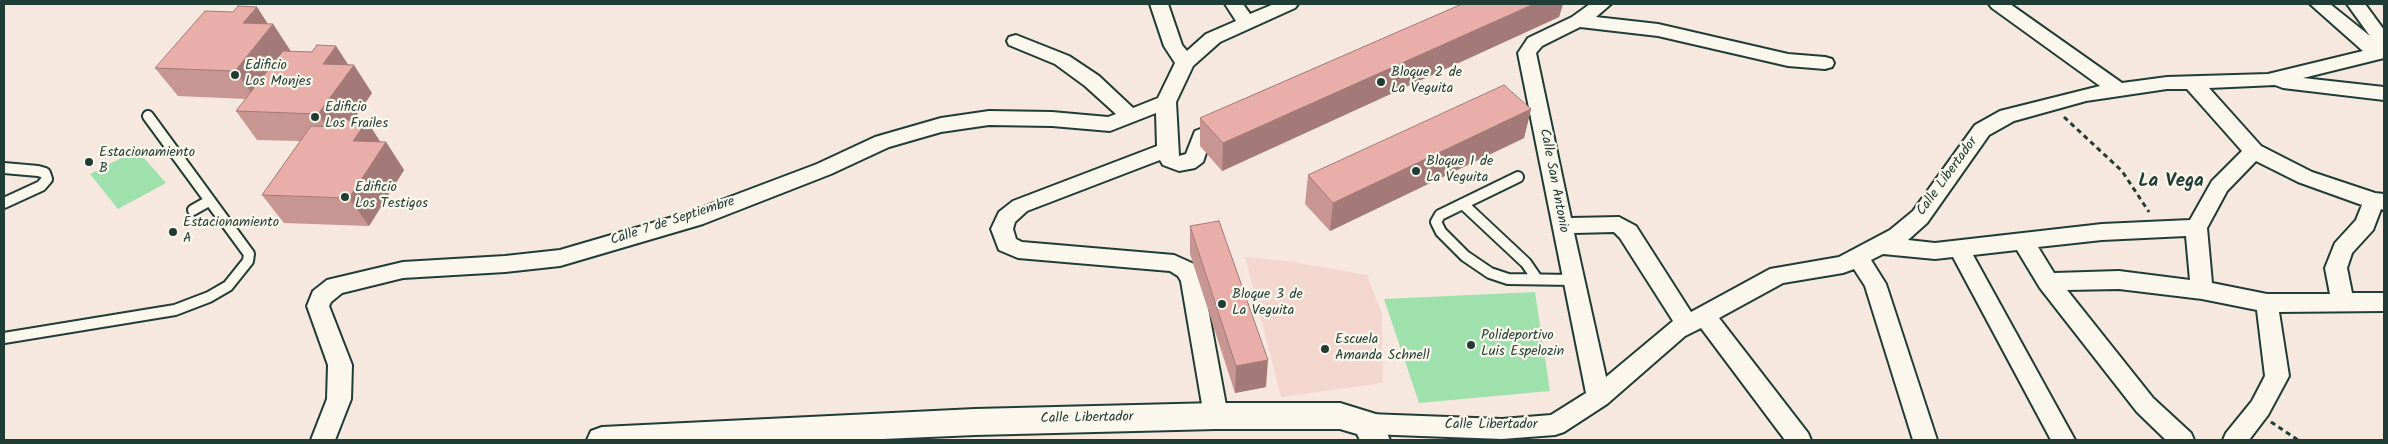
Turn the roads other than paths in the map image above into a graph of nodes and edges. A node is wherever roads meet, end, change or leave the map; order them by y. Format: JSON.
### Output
{"nodes":[{"id":1,"x":1159,"y":4,"type":"edge"},
{"id":2,"x":1234,"y":4,"type":"edge"},
{"id":3,"x":1289,"y":4,"type":"edge"},
{"id":4,"x":1602,"y":4,"type":"edge"},
{"id":5,"x":1998,"y":4,"type":"edge"},
{"id":6,"x":2318,"y":4,"type":"edge"},
{"id":7,"x":2356,"y":4,"type":"edge"},
{"id":8,"x":1246,"y":22,"type":"junction"},
{"id":9,"x":1578,"y":22,"type":"junction"},
{"id":10,"x":1016,"y":41,"type":"dead end"},
{"id":11,"x":2382,"y":49,"type":"edge"},
{"id":12,"x":1185,"y":63,"type":"junction"},
{"id":13,"x":1825,"y":63,"type":"dead end"},
{"id":14,"x":2268,"y":80,"type":"junction"},
{"id":15,"x":2193,"y":83,"type":"junction"},
{"id":16,"x":2118,"y":90,"type":"junction"},
{"id":17,"x":2384,"y":94,"type":"edge"},
{"id":18,"x":1166,"y":102,"type":"junction"},
{"id":19,"x":148,"y":116,"type":"dead end"},
{"id":20,"x":1131,"y":117,"type":"junction"},
{"id":21,"x":1238,"y":121,"type":"edge"},
{"id":22,"x":1167,"y":150,"type":"junction"},
{"id":23,"x":2254,"y":151,"type":"junction"},
{"id":24,"x":4,"y":168,"type":"edge"},
{"id":25,"x":1518,"y":177,"type":"dead end"},
{"id":26,"x":209,"y":201,"type":"junction"},
{"id":27,"x":2379,"y":201,"type":"edge"},
{"id":28,"x":4,"y":203,"type":"edge"},
{"id":29,"x":1463,"y":204,"type":"junction"},
{"id":30,"x":193,"y":210,"type":"dead end"},
{"id":31,"x":1562,"y":226,"type":"junction"},
{"id":32,"x":2196,"y":228,"type":"junction"},
{"id":33,"x":2023,"y":242,"type":"junction"},
{"id":34,"x":1880,"y":245,"type":"junction"},
{"id":35,"x":1959,"y":249,"type":"junction"},
{"id":36,"x":1857,"y":257,"type":"junction"},
{"id":37,"x":1537,"y":278,"type":"junction"},
{"id":38,"x":1574,"y":280,"type":"junction"},
{"id":39,"x":2048,"y":282,"type":"junction"},
{"id":40,"x":2202,"y":290,"type":"junction"},
{"id":41,"x":2267,"y":302,"type":"junction"},
{"id":42,"x":2343,"y":302,"type":"junction"},
{"id":43,"x":2384,"y":302,"type":"edge"},
{"id":44,"x":1696,"y":320,"type":"junction"},
{"id":45,"x":4,"y":338,"type":"edge"},
{"id":46,"x":1599,"y":397,"type":"junction"},
{"id":47,"x":1216,"y":416,"type":"junction"},
{"id":48,"x":1371,"y":432,"type":"edge"},
{"id":49,"x":323,"y":440,"type":"edge"},
{"id":50,"x":602,"y":440,"type":"edge"},
{"id":51,"x":1799,"y":440,"type":"edge"},
{"id":52,"x":1925,"y":440,"type":"edge"},
{"id":53,"x":2063,"y":440,"type":"edge"},
{"id":54,"x":2182,"y":440,"type":"edge"},
{"id":55,"x":2235,"y":440,"type":"edge"}],
"edges":[{"from":1,"to":12,"type":"street"},
{"from":2,"to":8,"type":"street"},
{"from":3,"to":8,"type":"street"},
{"from":4,"to":9,"type":"street","name":"Calle San Antonio"},
{"from":5,"to":16,"type":"street"},
{"from":6,"to":11,"type":"street"},
{"from":7,"to":11,"type":"street"},
{"from":8,"to":12,"type":"street"},
{"from":9,"to":13,"type":"street"},
{"from":9,"to":31,"type":"street","name":"Calle San Antonio"},
{"from":10,"to":20,"type":"street"},
{"from":11,"to":14,"type":"street","name":"Calle Libertador"},
{"from":12,"to":18,"type":"street"},
{"from":14,"to":15,"type":"street","name":"Calle Libertador"},
{"from":14,"to":17,"type":"street"},
{"from":15,"to":16,"type":"street","name":"Calle Libertador"},
{"from":15,"to":23,"type":"street"},
{"from":16,"to":34,"type":"street","name":"Calle Libertador"},
{"from":18,"to":20,"type":"street","name":"Calle 7 de Septiembre"},
{"from":18,"to":22,"type":"street"},
{"from":19,"to":26,"type":"lane"},
{"from":20,"to":49,"type":"street","name":"Calle 7 de Septiembre"},
{"from":21,"to":22,"type":"street"},
{"from":22,"to":47,"type":"street"},
{"from":23,"to":27,"type":"street"},
{"from":23,"to":32,"type":"street"},
{"from":24,"to":28,"type":"lane"},
{"from":25,"to":29,"type":"lane"},
{"from":26,"to":30,"type":"lane"},
{"from":26,"to":45,"type":"lane"},
{"from":27,"to":42,"type":"street"},
{"from":29,"to":37,"type":"lane"},
{"from":29,"to":37,"type":"lane"},
{"from":31,"to":38,"type":"street","name":"Calle San Antonio"},
{"from":31,"to":44,"type":"street"},
{"from":32,"to":33,"type":"street"},
{"from":32,"to":40,"type":"street"},
{"from":33,"to":35,"type":"street"},
{"from":33,"to":39,"type":"street"},
{"from":34,"to":35,"type":"street"},
{"from":34,"to":36,"type":"street","name":"Calle Libertador"},
{"from":35,"to":53,"type":"street"},
{"from":36,"to":44,"type":"street","name":"Calle Libertador"},
{"from":36,"to":52,"type":"street"},
{"from":37,"to":38,"type":"lane"},
{"from":38,"to":46,"type":"street","name":"Calle San Antonio"},
{"from":39,"to":40,"type":"street"},
{"from":39,"to":54,"type":"street"},
{"from":40,"to":41,"type":"street"},
{"from":41,"to":42,"type":"street"},
{"from":41,"to":55,"type":"street"},
{"from":42,"to":43,"type":"street"},
{"from":44,"to":46,"type":"street","name":"Calle Libertador"},
{"from":44,"to":51,"type":"street"},
{"from":46,"to":48,"type":"street","name":"Calle Libertador"},
{"from":47,"to":48,"type":"street","name":"Calle Libertador"},
{"from":47,"to":50,"type":"street","name":"Calle Libertador"}]}
